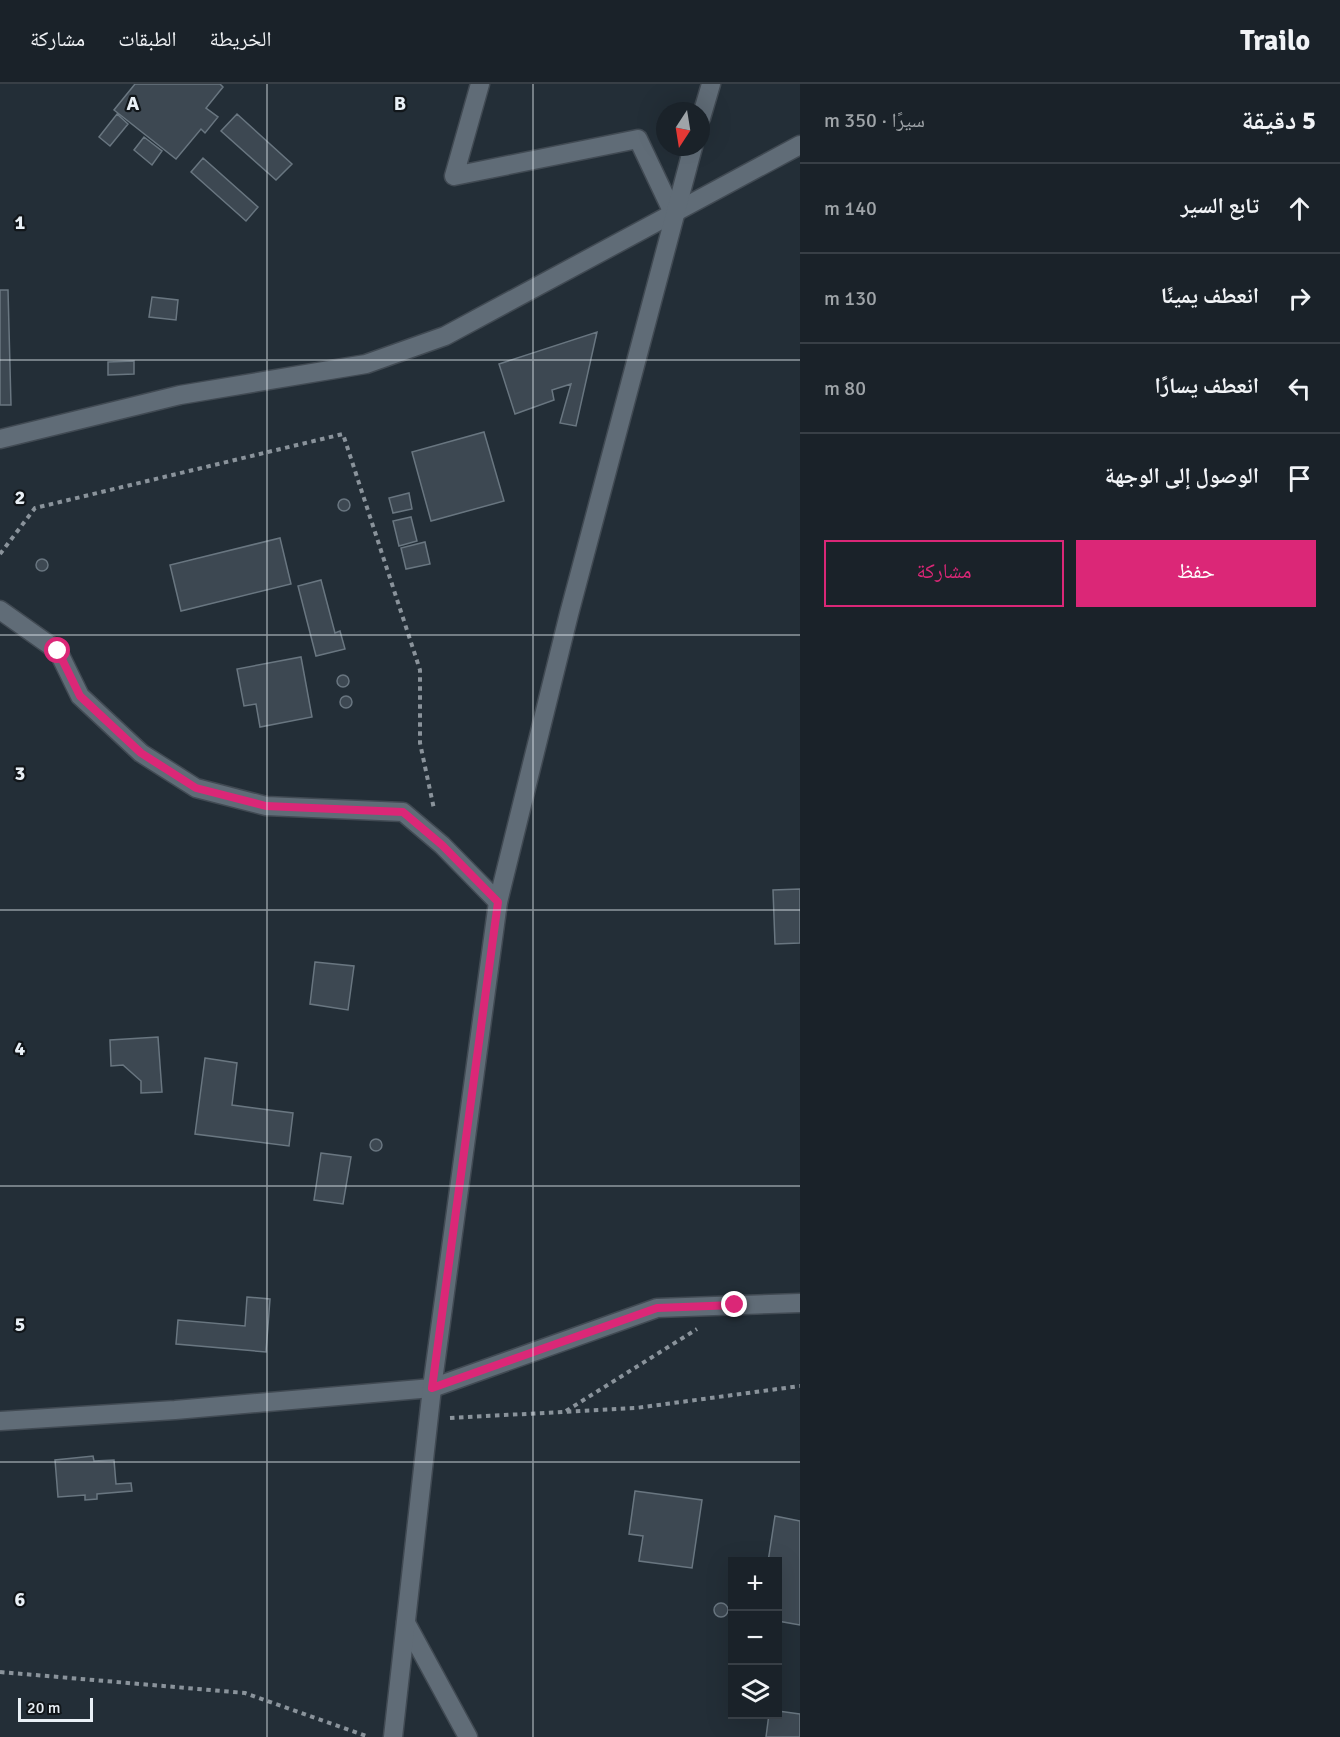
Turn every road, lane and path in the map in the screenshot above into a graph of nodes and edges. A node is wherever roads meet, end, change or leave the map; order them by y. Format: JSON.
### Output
{"nodes":[{"id":1,"x":480,"y":84,"type":"edge"},
{"id":2,"x":711,"y":84,"type":"edge"},
{"id":3,"x":706,"y":102,"type":"edge"},
{"id":4,"x":800,"y":146,"type":"edge"},
{"id":5,"x":690,"y":156,"type":"edge"},
{"id":6,"x":673,"y":213,"type":"junction"},
{"id":7,"x":0,"y":439,"type":"edge"},
{"id":8,"x":0,"y":554,"type":"edge"},
{"id":9,"x":0,"y":610,"type":"edge"},
{"id":10,"x":435,"y":811,"type":"dead end"},
{"id":11,"x":498,"y":902,"type":"junction"},
{"id":12,"x":800,"y":1303,"type":"edge"},
{"id":13,"x":705,"y":1324,"type":"dead end"},
{"id":14,"x":800,"y":1386,"type":"edge"},
{"id":15,"x":432,"y":1388,"type":"junction"},
{"id":16,"x":565,"y":1412,"type":"junction"},
{"id":17,"x":429,"y":1419,"type":"junction"},
{"id":18,"x":0,"y":1421,"type":"edge"},
{"id":19,"x":406,"y":1623,"type":"junction"},
{"id":20,"x":0,"y":1672,"type":"edge"},
{"id":21,"x":369,"y":1737,"type":"edge"},
{"id":22,"x":393,"y":1737,"type":"edge"},
{"id":23,"x":468,"y":1737,"type":"edge"}],
"edges":[{"from":1,"to":6,"type":"street"},
{"from":2,"to":3,"type":"street"},
{"from":4,"to":6,"type":"street"},
{"from":5,"to":6,"type":"street"},
{"from":6,"to":7,"type":"street"},
{"from":6,"to":11,"type":"street"},
{"from":8,"to":10,"type":"path"},
{"from":9,"to":11,"type":"street"},
{"from":11,"to":15,"type":"street"},
{"from":12,"to":15,"type":"street"},
{"from":13,"to":16,"type":"path"},
{"from":14,"to":16,"type":"path"},
{"from":15,"to":17,"type":"street"},
{"from":15,"to":18,"type":"street"},
{"from":16,"to":17,"type":"path"},
{"from":17,"to":19,"type":"street"},
{"from":19,"to":22,"type":"street"},
{"from":19,"to":23,"type":"street"},
{"from":20,"to":21,"type":"path"}]}
